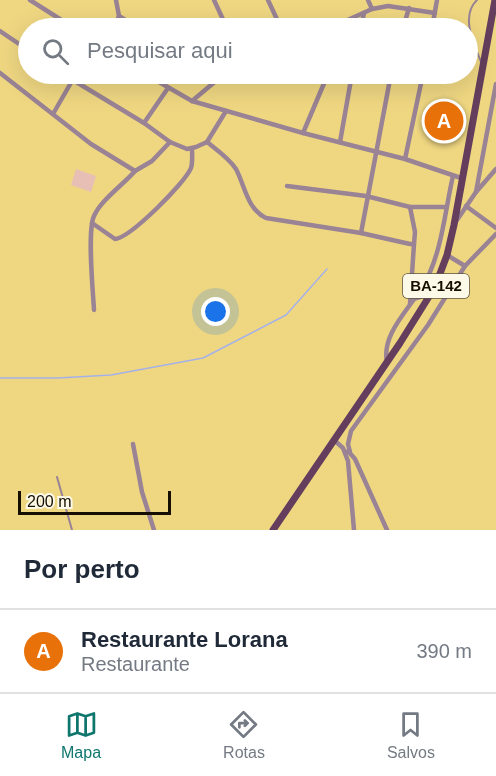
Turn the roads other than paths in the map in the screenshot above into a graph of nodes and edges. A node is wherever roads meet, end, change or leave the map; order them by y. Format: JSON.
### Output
{"nodes":[{"id":1,"x":30,"y":0,"type":"edge"},
{"id":2,"x":116,"y":0,"type":"edge"},
{"id":3,"x":213,"y":0,"type":"edge"},
{"id":4,"x":268,"y":0,"type":"edge"},
{"id":5,"x":368,"y":0,"type":"edge"},
{"id":6,"x":437,"y":0,"type":"edge"},
{"id":7,"x":477,"y":0,"type":"edge"},
{"id":8,"x":495,"y":0,"type":"edge"},
{"id":9,"x":409,"y":8,"type":"junction"},
{"id":10,"x":372,"y":9,"type":"junction"},
{"id":11,"x":364,"y":13,"type":"junction"},
{"id":12,"x":435,"y":14,"type":"junction"},
{"id":13,"x":119,"y":16,"type":"joint"},
{"id":14,"x":58,"y":18,"type":"edge"},
{"id":15,"x":122,"y":18,"type":"edge"},
{"id":16,"x":222,"y":18,"type":"edge"},
{"id":17,"x":276,"y":18,"type":"edge"},
{"id":18,"x":352,"y":18,"type":"edge"},
{"id":19,"x":363,"y":18,"type":"edge"},
{"id":20,"x":406,"y":18,"type":"edge"},
{"id":21,"x":434,"y":18,"type":"edge"},
{"id":22,"x":470,"y":18,"type":"edge"},
{"id":23,"x":0,"y":31,"type":"edge"},
{"id":24,"x":18,"y":43,"type":"edge"},
{"id":25,"x":478,"y":53,"type":"edge"},
{"id":26,"x":482,"y":67,"type":"junction"},
{"id":27,"x":0,"y":73,"type":"edge"},
{"id":28,"x":70,"y":84,"type":"edge"},
{"id":29,"x":79,"y":84,"type":"edge"},
{"id":30,"x":161,"y":84,"type":"edge"},
{"id":31,"x":212,"y":84,"type":"edge"},
{"id":32,"x":324,"y":84,"type":"edge"},
{"id":33,"x":350,"y":84,"type":"edge"},
{"id":34,"x":389,"y":84,"type":"edge"},
{"id":35,"x":421,"y":84,"type":"edge"},
{"id":36,"x":496,"y":84,"type":"edge"},
{"id":37,"x":168,"y":88,"type":"junction"},
{"id":38,"x":192,"y":101,"type":"junction"},
{"id":39,"x":494,"y":102,"type":"edge"},
{"id":40,"x":226,"y":111,"type":"junction"},
{"id":41,"x":53,"y":114,"type":"junction"},
{"id":42,"x":144,"y":123,"type":"junction"},
{"id":43,"x":303,"y":133,"type":"junction"},
{"id":44,"x":170,"y":142,"type":"junction"},
{"id":45,"x":207,"y":142,"type":"junction"},
{"id":46,"x":340,"y":142,"type":"junction"},
{"id":47,"x":192,"y":149,"type":"junction"},
{"id":48,"x":376,"y":153,"type":"junction"},
{"id":49,"x":405,"y":159,"type":"junction"},
{"id":50,"x":496,"y":170,"type":"edge"},
{"id":51,"x":135,"y":171,"type":"junction"},
{"id":52,"x":457,"y":177,"type":"junction"},
{"id":53,"x":287,"y":186,"type":"dead end"},
{"id":54,"x":476,"y":192,"type":"junction"},
{"id":55,"x":366,"y":196,"type":"junction"},
{"id":56,"x":466,"y":206,"type":"junction"},
{"id":57,"x":410,"y":207,"type":"junction"},
{"id":58,"x":446,"y":207,"type":"junction"},
{"id":59,"x":92,"y":223,"type":"junction"},
{"id":60,"x":454,"y":225,"type":"junction"},
{"id":61,"x":496,"y":228,"type":"edge"},
{"id":62,"x":361,"y":233,"type":"junction"},
{"id":63,"x":496,"y":234,"type":"edge"},
{"id":64,"x":414,"y":244,"type":"junction"},
{"id":65,"x":447,"y":255,"type":"junction"},
{"id":66,"x":465,"y":266,"type":"junction"},
{"id":67,"x":433,"y":290,"type":"junction"},
{"id":68,"x":447,"y":295,"type":"junction"},
{"id":69,"x":412,"y":302,"type":"junction"},
{"id":70,"x":94,"y":310,"type":"dead end"},
{"id":71,"x":395,"y":350,"type":"junction"},
{"id":72,"x":405,"y":356,"type":"junction"},
{"id":73,"x":387,"y":362,"type":"junction"},
{"id":74,"x":375,"y":380,"type":"junction"},
{"id":75,"x":383,"y":386,"type":"junction"},
{"id":76,"x":334,"y":440,"type":"junction"},
{"id":77,"x":133,"y":444,"type":"dead end"},
{"id":78,"x":343,"y":448,"type":"junction"},
{"id":79,"x":350,"y":452,"type":"junction"},
{"id":80,"x":57,"y":477,"type":"dead end"},
{"id":81,"x":72,"y":530,"type":"edge"},
{"id":82,"x":154,"y":530,"type":"edge"},
{"id":83,"x":273,"y":530,"type":"edge"},
{"id":84,"x":354,"y":530,"type":"edge"},
{"id":85,"x":387,"y":530,"type":"edge"}],
"edges":[{"from":1,"to":14,"type":"street"},
{"from":2,"to":13,"type":"street"},
{"from":3,"to":16,"type":"street"},
{"from":4,"to":17,"type":"street"},
{"from":5,"to":10,"type":"street"},
{"from":6,"to":12,"type":"street"},
{"from":7,"to":22,"type":"lane"},
{"from":8,"to":26,"type":"main road","number":"BA-142"},
{"from":9,"to":10,"type":"street"},
{"from":9,"to":12,"type":"street"},
{"from":9,"to":20,"type":"street"},
{"from":10,"to":11,"type":"street"},
{"from":11,"to":18,"type":"street"},
{"from":11,"to":19,"type":"street"},
{"from":12,"to":21,"type":"street"},
{"from":13,"to":15,"type":"street"},
{"from":23,"to":24,"type":"street"},
{"from":25,"to":26,"type":"lane"},
{"from":26,"to":52,"type":"main road","number":"BA-142"},
{"from":27,"to":41,"type":"street"},
{"from":28,"to":41,"type":"street"},
{"from":29,"to":42,"type":"street"},
{"from":30,"to":37,"type":"street"},
{"from":31,"to":38,"type":"street"},
{"from":32,"to":43,"type":"street"},
{"from":33,"to":46,"type":"street"},
{"from":34,"to":48,"type":"street"},
{"from":35,"to":49,"type":"street"},
{"from":36,"to":39,"type":"street"},
{"from":37,"to":38,"type":"street"},
{"from":37,"to":42,"type":"street"},
{"from":38,"to":40,"type":"street"},
{"from":39,"to":54,"type":"street"},
{"from":40,"to":43,"type":"street"},
{"from":40,"to":45,"type":"street"},
{"from":41,"to":51,"type":"street"},
{"from":42,"to":44,"type":"street"},
{"from":43,"to":46,"type":"street"},
{"from":44,"to":47,"type":"street"},
{"from":44,"to":51,"type":"street"},
{"from":45,"to":47,"type":"street"},
{"from":45,"to":62,"type":"street"},
{"from":46,"to":48,"type":"street"},
{"from":47,"to":59,"type":"street"},
{"from":48,"to":49,"type":"street"},
{"from":48,"to":55,"type":"street"},
{"from":49,"to":52,"type":"street"},
{"from":50,"to":54,"type":"street"},
{"from":51,"to":59,"type":"street"},
{"from":52,"to":58,"type":"street"},
{"from":52,"to":60,"type":"main road","number":"BA-142"},
{"from":53,"to":55,"type":"street"},
{"from":54,"to":56,"type":"street"},
{"from":55,"to":57,"type":"street"},
{"from":55,"to":62,"type":"street"},
{"from":56,"to":60,"type":"street"},
{"from":56,"to":61,"type":"street"},
{"from":57,"to":58,"type":"street"},
{"from":57,"to":64,"type":"street"},
{"from":58,"to":69,"type":"street"},
{"from":59,"to":70,"type":"street"},
{"from":60,"to":65,"type":"main road","number":"BA-142"},
{"from":62,"to":64,"type":"street"},
{"from":63,"to":66,"type":"street"},
{"from":64,"to":69,"type":"street"},
{"from":65,"to":66,"type":"street"},
{"from":65,"to":67,"type":"main road","number":"BA-142"},
{"from":66,"to":68,"type":"street"},
{"from":67,"to":68,"type":"street"},
{"from":67,"to":69,"type":"street"},
{"from":67,"to":71,"type":"main road","number":"BA-142"},
{"from":68,"to":72,"type":"street"},
{"from":69,"to":73,"type":"street"},
{"from":71,"to":72,"type":"street"},
{"from":71,"to":73,"type":"main road","number":"BA-142"},
{"from":72,"to":75,"type":"street"},
{"from":73,"to":74,"type":"main road","number":"BA-142"},
{"from":74,"to":75,"type":"street"},
{"from":74,"to":76,"type":"main road","number":"BA-142"},
{"from":75,"to":79,"type":"street"},
{"from":76,"to":78,"type":"street"},
{"from":76,"to":83,"type":"main road","number":"BA-142"},
{"from":77,"to":82,"type":"street"},
{"from":78,"to":79,"type":"street"},
{"from":78,"to":84,"type":"street"},
{"from":79,"to":85,"type":"street"},
{"from":80,"to":81,"type":"lane"}]}
